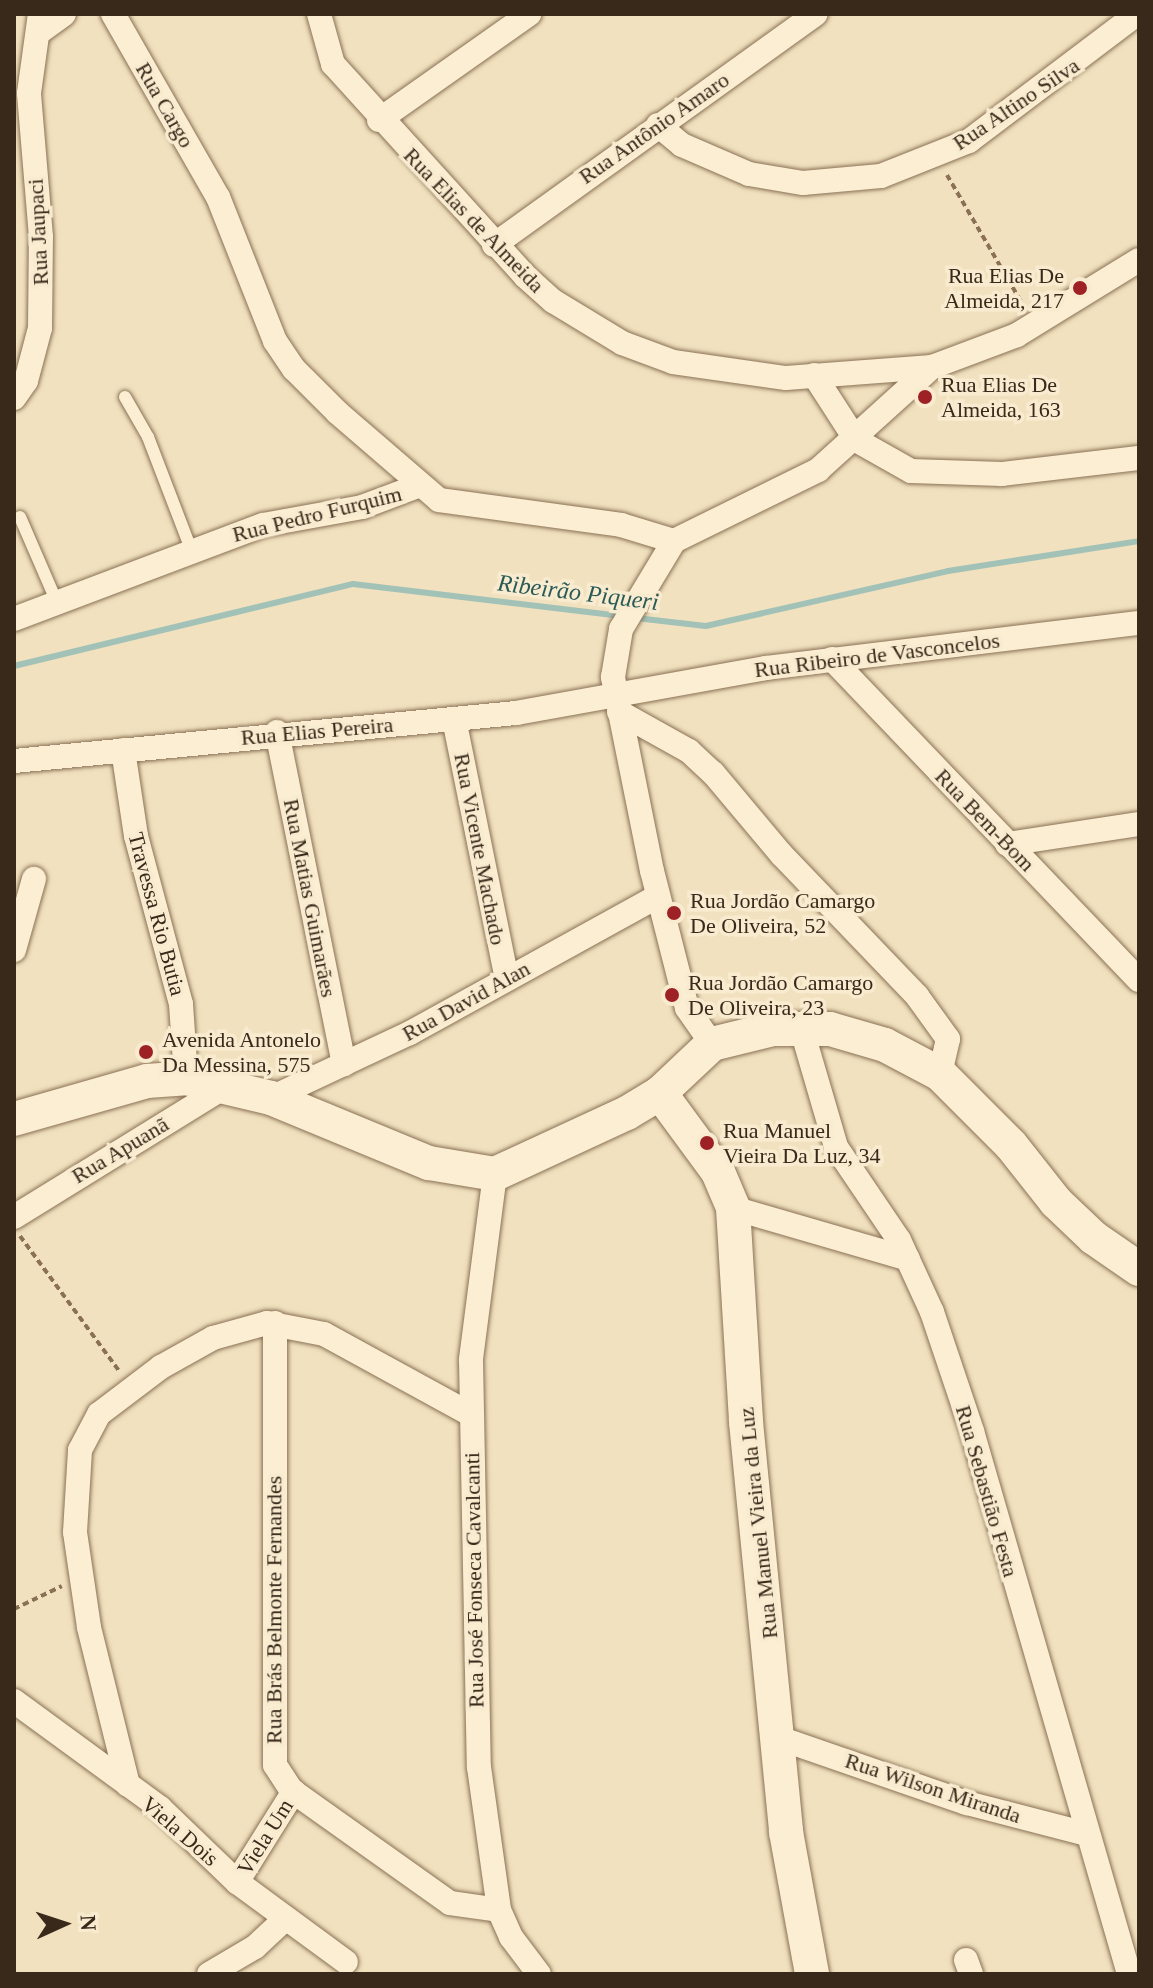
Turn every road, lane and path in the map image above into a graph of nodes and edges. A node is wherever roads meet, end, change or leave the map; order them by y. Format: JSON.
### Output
{"nodes":[{"id":1,"x":64,"y":14,"type":"edge"},
{"id":2,"x":113,"y":14,"type":"edge"},
{"id":3,"x":319,"y":14,"type":"edge"},
{"id":4,"x":529,"y":14,"type":"edge"},
{"id":5,"x":816,"y":14,"type":"edge"},
{"id":6,"x":1137,"y":14,"type":"edge"},
{"id":7,"x":39,"y":24,"type":"edge"},
{"id":8,"x":379,"y":120,"type":"junction"},
{"id":9,"x":658,"y":125,"type":"junction"},
{"id":10,"x":22,"y":127,"type":"edge"},
{"id":11,"x":936,"y":157,"type":"junction"},
{"id":12,"x":494,"y":245,"type":"junction"},
{"id":13,"x":1133,"y":268,"type":"edge"},
{"id":14,"x":1034,"y":325,"type":"junction"},
{"id":15,"x":932,"y":367,"type":"junction"},
{"id":16,"x":814,"y":375,"type":"junction"},
{"id":17,"x":125,"y":397,"type":"dead end"},
{"id":18,"x":14,"y":398,"type":"edge"},
{"id":19,"x":856,"y":440,"type":"junction"},
{"id":20,"x":1139,"y":458,"type":"edge"},
{"id":21,"x":418,"y":486,"type":"junction"},
{"id":22,"x":20,"y":517,"type":"dead end"},
{"id":23,"x":191,"y":549,"type":"junction"},
{"id":24,"x":668,"y":551,"type":"junction"},
{"id":25,"x":58,"y":605,"type":"junction"},
{"id":26,"x":14,"y":619,"type":"edge"},
{"id":27,"x":1139,"y":623,"type":"edge"},
{"id":28,"x":832,"y":659,"type":"junction"},
{"id":29,"x":618,"y":705,"type":"junction"},
{"id":30,"x":454,"y":719,"type":"junction"},
{"id":31,"x":277,"y":732,"type":"junction"},
{"id":32,"x":123,"y":750,"type":"junction"},
{"id":33,"x":16,"y":762,"type":"edge"},
{"id":34,"x":1139,"y":824,"type":"edge"},
{"id":35,"x":1007,"y":844,"type":"junction"},
{"id":36,"x":34,"y":879,"type":"dead end"},
{"id":37,"x":658,"y":896,"type":"junction"},
{"id":38,"x":14,"y":950,"type":"edge"},
{"id":39,"x":507,"y":979,"type":"junction"},
{"id":40,"x":1139,"y":980,"type":"edge"},
{"id":41,"x":801,"y":1027,"type":"junction"},
{"id":42,"x":712,"y":1044,"type":"junction"},
{"id":43,"x":344,"y":1064,"type":"junction"},
{"id":44,"x":940,"y":1074,"type":"junction"},
{"id":45,"x":186,"y":1078,"type":"junction"},
{"id":46,"x":228,"y":1085,"type":"junction"},
{"id":47,"x":660,"y":1093,"type":"junction"},
{"id":48,"x":271,"y":1098,"type":"junction"},
{"id":49,"x":14,"y":1119,"type":"edge"},
{"id":50,"x":495,"y":1174,"type":"junction"},
{"id":51,"x":733,"y":1208,"type":"junction"},
{"id":52,"x":14,"y":1217,"type":"edge"},
{"id":53,"x":15,"y":1228,"type":"edge"},
{"id":54,"x":908,"y":1259,"type":"junction"},
{"id":55,"x":1139,"y":1269,"type":"edge"},
{"id":56,"x":275,"y":1323,"type":"junction"},
{"id":57,"x":130,"y":1386,"type":"junction"},
{"id":58,"x":470,"y":1414,"type":"junction"},
{"id":59,"x":79,"y":1579,"type":"junction"},
{"id":60,"x":14,"y":1609,"type":"edge"},
{"id":61,"x":14,"y":1701,"type":"edge"},
{"id":62,"x":779,"y":1738,"type":"junction"},
{"id":63,"x":128,"y":1785,"type":"junction"},
{"id":64,"x":294,"y":1791,"type":"junction"},
{"id":65,"x":1087,"y":1834,"type":"junction"},
{"id":66,"x":237,"y":1882,"type":"junction"},
{"id":67,"x":499,"y":1910,"type":"junction"},
{"id":68,"x":285,"y":1919,"type":"junction"},
{"id":69,"x":346,"y":1962,"type":"dead end"},
{"id":70,"x":209,"y":1974,"type":"edge"},
{"id":71,"x":539,"y":1974,"type":"edge"},
{"id":72,"x":812,"y":1974,"type":"edge"},
{"id":73,"x":1129,"y":1974,"type":"edge"}],
"edges":[{"from":1,"to":7,"type":"street"},
{"from":2,"to":21,"type":"street","name":"Rua Cargo"},
{"from":3,"to":8,"type":"street","name":"Rua Elias de Almeida"},
{"from":4,"to":8,"type":"street"},
{"from":5,"to":9,"type":"street","name":"Rua Antônio Amaro"},
{"from":6,"to":11,"type":"street","name":"Rua Altino Silva"},
{"from":7,"to":10,"type":"street","name":"Rua Jaupaci"},
{"from":8,"to":12,"type":"street","name":"Rua Elias de Almeida"},
{"from":9,"to":11,"type":"street","name":"Rua Altino Silva"},
{"from":9,"to":12,"type":"street","name":"Rua Antônio Amaro"},
{"from":10,"to":18,"type":"street","name":"Rua Jaupaci"},
{"from":11,"to":14,"type":"path"},
{"from":12,"to":16,"type":"street","name":"Rua Elias de Almeida"},
{"from":13,"to":14,"type":"street","name":"Rua Elias de Almeida"},
{"from":14,"to":15,"type":"street","name":"Rua Elias de Almeida"},
{"from":15,"to":16,"type":"street","name":"Rua Elias de Almeida"},
{"from":15,"to":19,"type":"street"},
{"from":16,"to":19,"type":"street"},
{"from":17,"to":23,"type":"lane"},
{"from":19,"to":20,"type":"street"},
{"from":19,"to":24,"type":"street"},
{"from":21,"to":23,"type":"street","name":"Rua Pedro Furquim"},
{"from":21,"to":24,"type":"street","name":"Rua Pedro Furquim"},
{"from":22,"to":25,"type":"lane"},
{"from":23,"to":25,"type":"street","name":"Rua Pedro Furquim"},
{"from":24,"to":29,"type":"street"},
{"from":25,"to":26,"type":"street","name":"Rua Pedro Furquim"},
{"from":27,"to":28,"type":"street","name":"Rua Ribeiro de Vasconcelos"},
{"from":28,"to":29,"type":"street","name":"Rua Ribeiro de Vasconcelos"},
{"from":28,"to":35,"type":"street","name":"Rua Bem-Bom"},
{"from":29,"to":30,"type":"street","name":"Rua Elias Pereira"},
{"from":29,"to":37,"type":"street"},
{"from":29,"to":44,"type":"street"},
{"from":30,"to":31,"type":"street","name":"Rua Elias Pereira"},
{"from":30,"to":39,"type":"street","name":"Rua Vicente Machado"},
{"from":31,"to":32,"type":"street","name":"Rua Elias Pereira"},
{"from":31,"to":43,"type":"street","name":"Rua Matias Guimarães"},
{"from":32,"to":33,"type":"street","name":"Rua Elias Pereira"},
{"from":32,"to":45,"type":"street","name":"Travessa Rio Butia"},
{"from":34,"to":35,"type":"street"},
{"from":35,"to":40,"type":"street","name":"Rua Bem-Bom"},
{"from":36,"to":38,"type":"street"},
{"from":37,"to":39,"type":"street","name":"Rua David Alan"},
{"from":37,"to":42,"type":"street"},
{"from":39,"to":43,"type":"street","name":"Rua David Alan"},
{"from":41,"to":42,"type":"street"},
{"from":41,"to":44,"type":"street"},
{"from":41,"to":54,"type":"street","name":"Rua Sebastião Festa"},
{"from":42,"to":47,"type":"street"},
{"from":43,"to":48,"type":"street","name":"Rua David Alan"},
{"from":44,"to":55,"type":"street"},
{"from":45,"to":46,"type":"street"},
{"from":45,"to":49,"type":"street"},
{"from":46,"to":48,"type":"street"},
{"from":46,"to":52,"type":"street","name":"Rua Apuanã"},
{"from":47,"to":50,"type":"street"},
{"from":47,"to":51,"type":"street","name":"Rua Manuel Vieira da Luz"},
{"from":48,"to":50,"type":"street"},
{"from":50,"to":58,"type":"street","name":"Rua José Fonseca Cavalcanti"},
{"from":51,"to":54,"type":"street"},
{"from":51,"to":62,"type":"street","name":"Rua Manuel Vieira da Luz"},
{"from":53,"to":57,"type":"path"},
{"from":54,"to":65,"type":"street","name":"Rua Sebastião Festa"},
{"from":56,"to":57,"type":"street"},
{"from":56,"to":58,"type":"street"},
{"from":56,"to":64,"type":"street","name":"Rua Brás Belmonte Fernandes"},
{"from":57,"to":59,"type":"street"},
{"from":58,"to":67,"type":"street","name":"Rua José Fonseca Cavalcanti"},
{"from":59,"to":60,"type":"path"},
{"from":59,"to":63,"type":"street"},
{"from":61,"to":63,"type":"street","name":"Viela Dois"},
{"from":62,"to":65,"type":"street","name":"Rua Wilson Miranda"},
{"from":62,"to":72,"type":"street","name":"Rua Manuel Vieira da Luz"},
{"from":63,"to":66,"type":"street","name":"Viela Dois"},
{"from":64,"to":66,"type":"street","name":"Viela Um"},
{"from":64,"to":67,"type":"street","name":"Rua Brás Belmonte Fernandes"},
{"from":65,"to":73,"type":"street","name":"Rua Sebastião Festa"},
{"from":66,"to":68,"type":"street","name":"Viela Dois"},
{"from":67,"to":71,"type":"street","name":"Rua José Fonseca Cavalcanti"},
{"from":68,"to":69,"type":"street","name":"Viela Dois"},
{"from":68,"to":70,"type":"street"}]}
